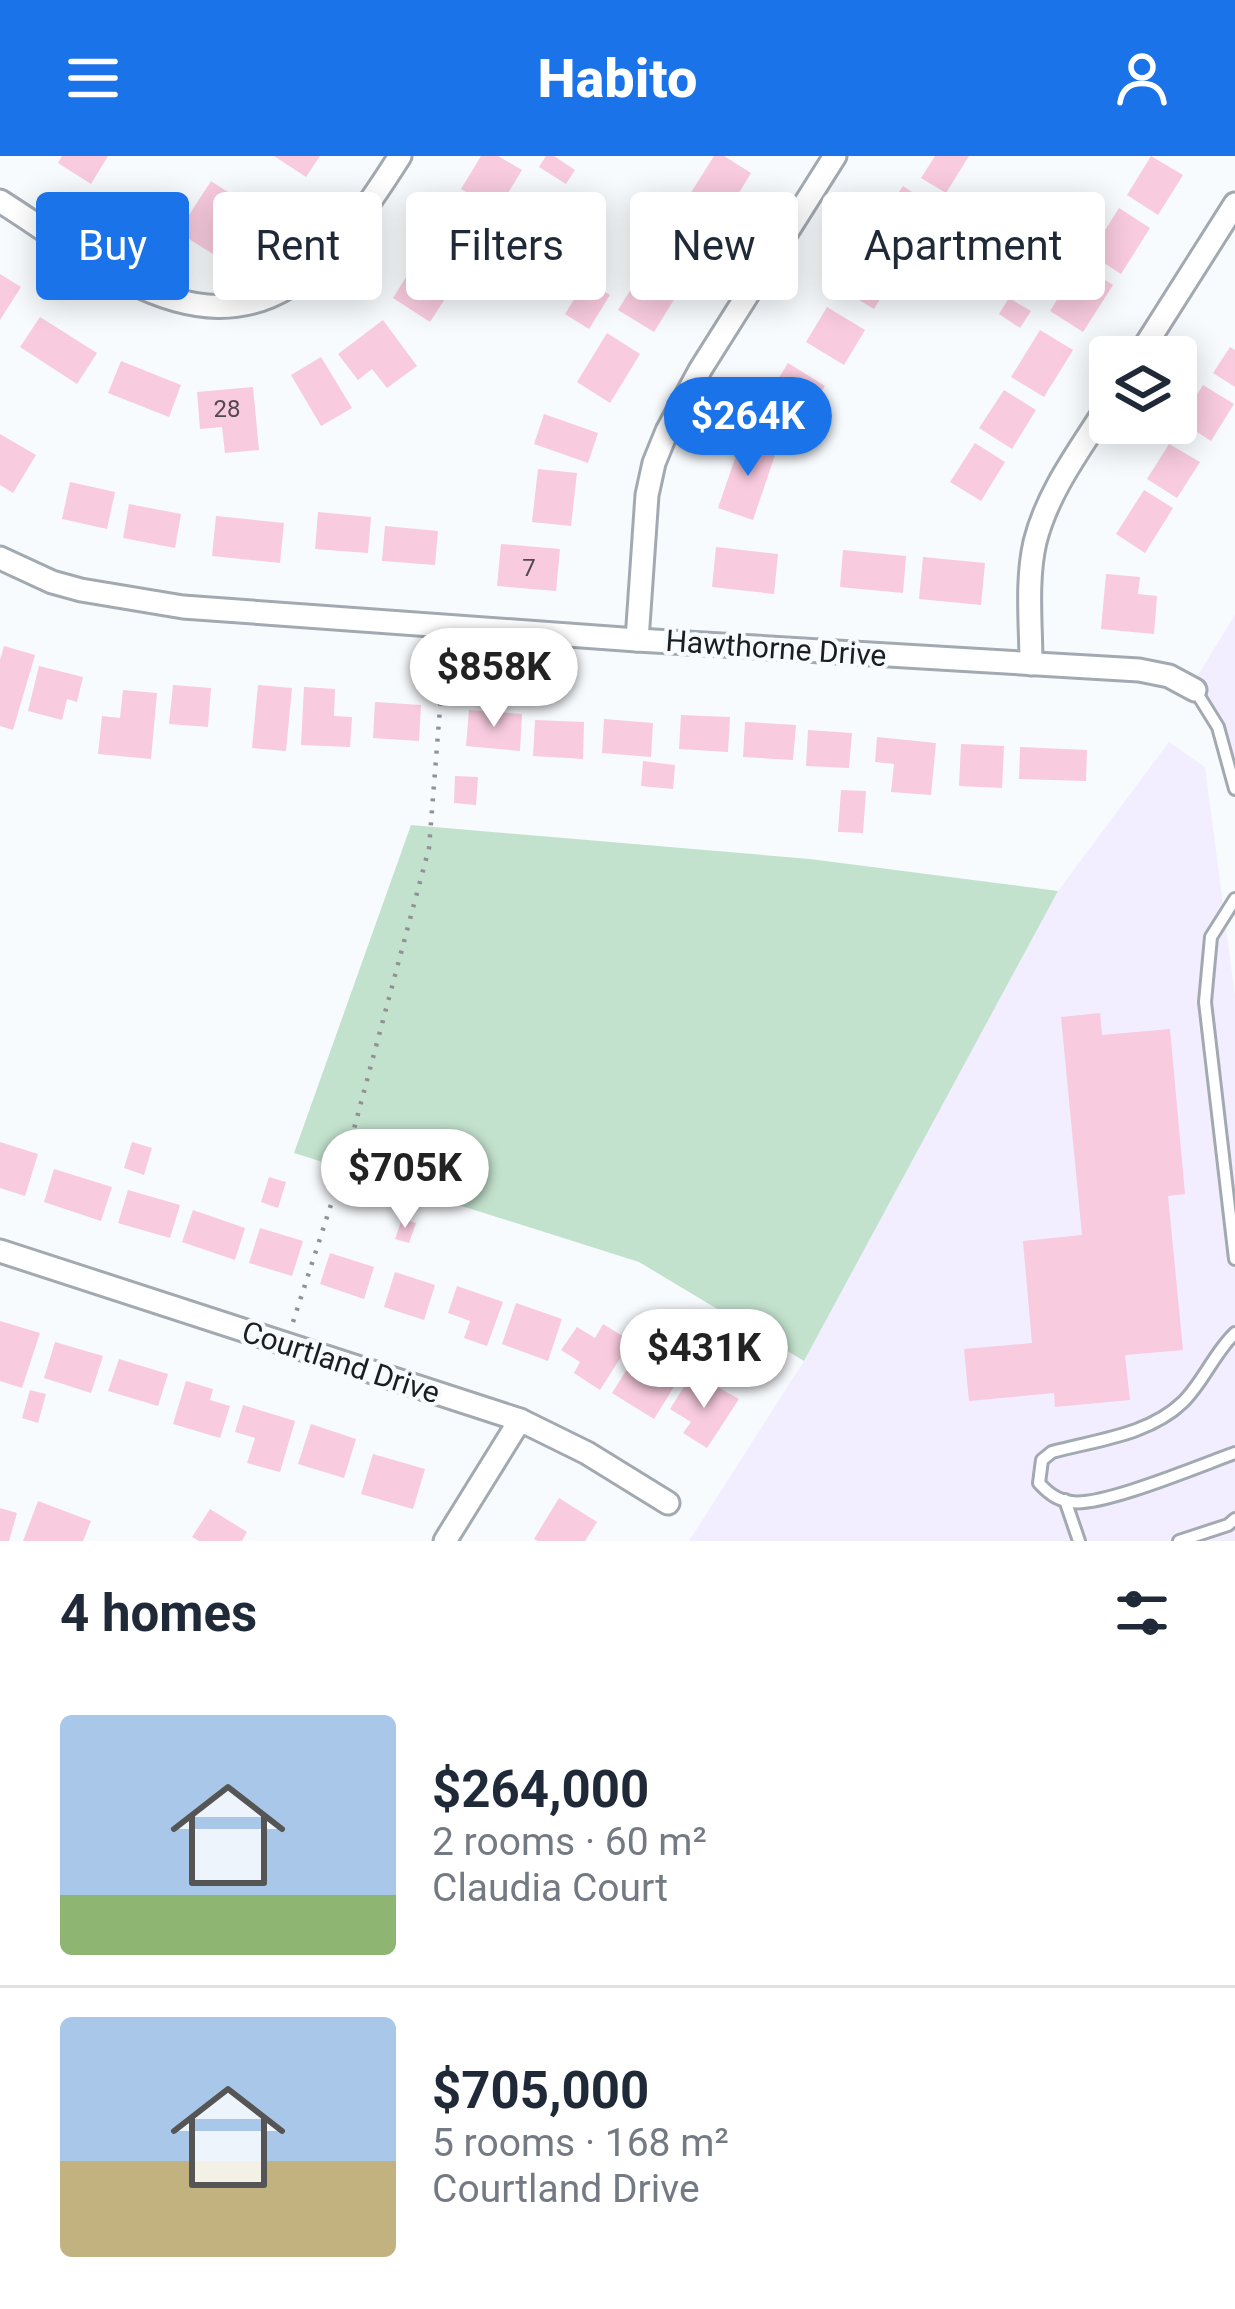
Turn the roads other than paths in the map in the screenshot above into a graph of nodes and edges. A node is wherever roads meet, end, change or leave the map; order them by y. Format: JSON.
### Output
{"nodes":[{"id":1,"x":400,"y":156,"type":"edge"},
{"id":2,"x":835,"y":156,"type":"edge"},
{"id":3,"x":0,"y":201,"type":"edge"},
{"id":4,"x":1235,"y":203,"type":"edge"},
{"id":5,"x":1151,"y":336,"type":"edge"},
{"id":6,"x":1089,"y":435,"type":"edge"},
{"id":7,"x":0,"y":558,"type":"edge"},
{"id":8,"x":638,"y":640,"type":"junction"},
{"id":9,"x":1031,"y":664,"type":"junction"},
{"id":10,"x":1195,"y":691,"type":"joint"},
{"id":11,"x":1235,"y":789,"type":"edge"},
{"id":12,"x":1235,"y":899,"type":"edge"},
{"id":13,"x":0,"y":1251,"type":"edge"},
{"id":14,"x":1235,"y":1259,"type":"edge"},
{"id":15,"x":1235,"y":1334,"type":"edge"},
{"id":16,"x":520,"y":1420,"type":"junction"},
{"id":17,"x":1235,"y":1453,"type":"edge"},
{"id":18,"x":1065,"y":1500,"type":"junction"},
{"id":19,"x":668,"y":1503,"type":"dead end"},
{"id":20,"x":1235,"y":1520,"type":"edge"},
{"id":21,"x":445,"y":1541,"type":"edge"},
{"id":22,"x":1079,"y":1541,"type":"edge"},
{"id":23,"x":1180,"y":1541,"type":"edge"}],
"edges":[{"from":1,"to":3,"type":"street"},
{"from":2,"to":8,"type":"street"},
{"from":4,"to":5,"type":"street"},
{"from":6,"to":9,"type":"street"},
{"from":7,"to":8,"type":"street","name":"Hawthorne Drive"},
{"from":8,"to":9,"type":"street","name":"Hawthorne Drive"},
{"from":9,"to":10,"type":"street","name":"Hawthorne Drive"},
{"from":10,"to":11,"type":"lane"},
{"from":12,"to":14,"type":"lane"},
{"from":13,"to":16,"type":"street","name":"Courtland Drive"},
{"from":15,"to":18,"type":"lane"},
{"from":16,"to":19,"type":"street","name":"Courtland Drive"},
{"from":16,"to":21,"type":"street"},
{"from":17,"to":18,"type":"lane"},
{"from":18,"to":22,"type":"lane"},
{"from":20,"to":23,"type":"lane"}]}
